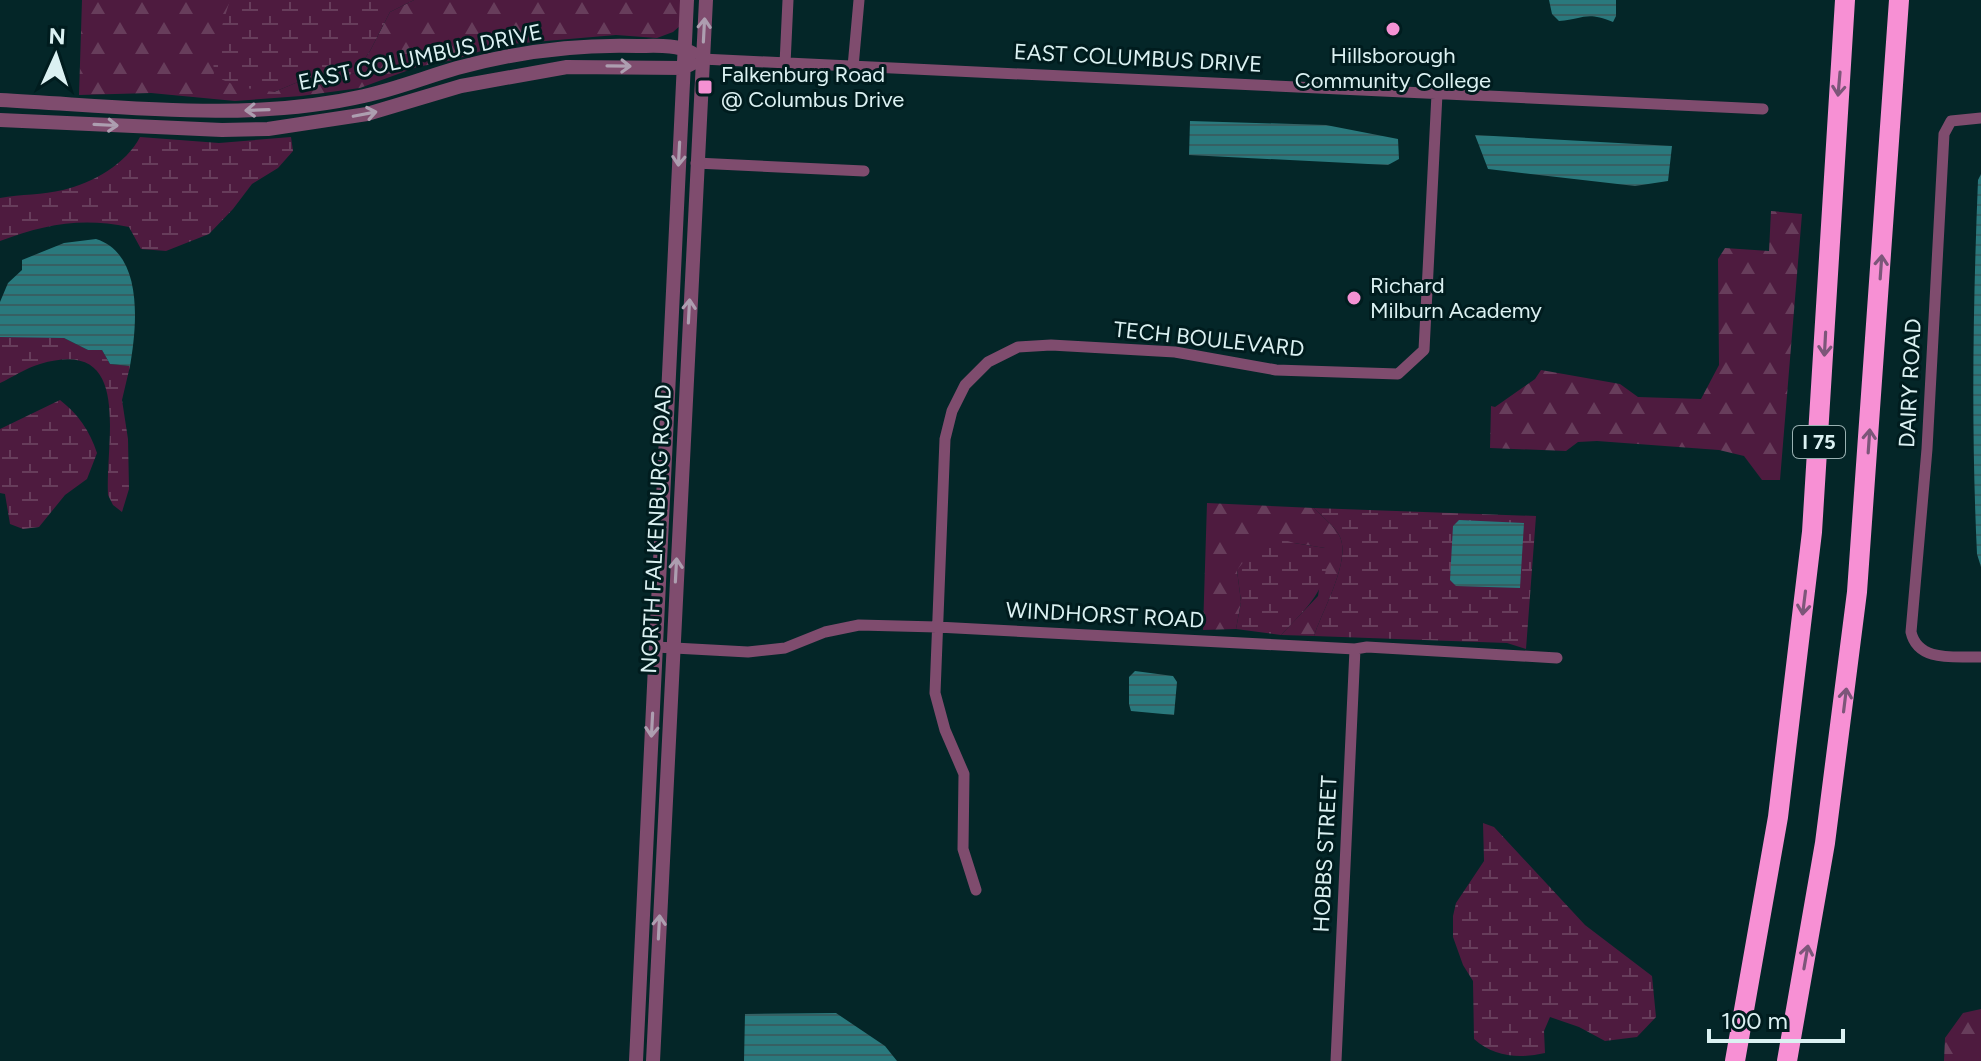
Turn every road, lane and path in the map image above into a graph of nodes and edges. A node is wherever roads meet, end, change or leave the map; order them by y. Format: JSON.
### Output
{"nodes":[{"id":1,"x":687,"y":0,"type":"edge"},
{"id":2,"x":706,"y":0,"type":"edge"},
{"id":3,"x":788,"y":0,"type":"edge"},
{"id":4,"x":859,"y":0,"type":"edge"},
{"id":5,"x":1845,"y":0,"type":"edge"},
{"id":6,"x":1899,"y":0,"type":"edge"},
{"id":7,"x":684,"y":49,"type":"junction"},
{"id":8,"x":702,"y":59,"type":"junction"},
{"id":9,"x":785,"y":64,"type":"junction"},
{"id":10,"x":853,"y":67,"type":"junction"},
{"id":11,"x":683,"y":68,"type":"junction"},
{"id":12,"x":388,"y":89,"type":"junction"},
{"id":13,"x":1437,"y":94,"type":"junction"},
{"id":14,"x":0,"y":100,"type":"edge"},
{"id":15,"x":66,"y":103,"type":"junction"},
{"id":16,"x":394,"y":108,"type":"junction"},
{"id":17,"x":1763,"y":109,"type":"dead end"},
{"id":18,"x":1981,"y":118,"type":"edge"},
{"id":19,"x":0,"y":120,"type":"edge"},
{"id":20,"x":66,"y":123,"type":"junction"},
{"id":21,"x":696,"y":163,"type":"junction"},
{"id":22,"x":864,"y":171,"type":"dead end"},
{"id":23,"x":937,"y":627,"type":"junction"},
{"id":24,"x":656,"y":647,"type":"junction"},
{"id":25,"x":672,"y":648,"type":"junction"},
{"id":26,"x":1355,"y":649,"type":"junction"},
{"id":27,"x":1981,"y":657,"type":"edge"},
{"id":28,"x":1557,"y":658,"type":"dead end"},
{"id":29,"x":976,"y":890,"type":"dead end"},
{"id":30,"x":640,"y":967,"type":"junction"},
{"id":31,"x":657,"y":968,"type":"junction"},
{"id":32,"x":636,"y":1061,"type":"edge"},
{"id":33,"x":653,"y":1061,"type":"edge"},
{"id":34,"x":1336,"y":1061,"type":"edge"},
{"id":35,"x":1735,"y":1061,"type":"edge"},
{"id":36,"x":1787,"y":1061,"type":"edge"}],
"edges":[{"from":1,"to":7,"type":"street","name":"NORTH FALKENBURG ROAD"},
{"from":8,"to":2,"type":"street","name":"NORTH FALKENBURG ROAD","one_way":true},
{"from":3,"to":9,"type":"street"},
{"from":4,"to":10,"type":"street"},
{"from":5,"to":35,"type":"highway","number":"I 75","one_way":true},
{"from":36,"to":6,"type":"highway","number":"I 75","one_way":true},
{"from":7,"to":8,"type":"street","name":"EAST COLUMBUS DRIVE"},
{"from":7,"to":11,"type":"street","name":"NORTH FALKENBURG ROAD"},
{"from":7,"to":12,"type":"street","name":"EAST COLUMBUS DRIVE"},
{"from":8,"to":9,"type":"street","name":"EAST COLUMBUS DRIVE"},
{"from":8,"to":11,"type":"street","name":"EAST COLUMBUS DRIVE"},
{"from":8,"to":21,"type":"street","name":"NORTH FALKENBURG ROAD"},
{"from":9,"to":10,"type":"street","name":"EAST COLUMBUS DRIVE"},
{"from":10,"to":13,"type":"street","name":"EAST COLUMBUS DRIVE"},
{"from":16,"to":11,"type":"street","name":"EAST COLUMBUS DRIVE","one_way":true},
{"from":11,"to":24,"type":"street","name":"NORTH FALKENBURG ROAD","one_way":true},
{"from":12,"to":15,"type":"street","name":"EAST COLUMBUS DRIVE","one_way":true},
{"from":12,"to":16,"type":"street"},
{"from":13,"to":17,"type":"street","name":"EAST COLUMBUS DRIVE"},
{"from":13,"to":23,"type":"street","name":"TECH BOULEVARD"},
{"from":14,"to":15,"type":"street","name":"EAST COLUMBUS DRIVE"},
{"from":15,"to":20,"type":"street"},
{"from":20,"to":16,"type":"street","name":"EAST COLUMBUS DRIVE","one_way":true},
{"from":18,"to":27,"type":"street","name":"DAIRY ROAD"},
{"from":19,"to":20,"type":"street","name":"EAST COLUMBUS DRIVE"},
{"from":21,"to":22,"type":"street"},
{"from":25,"to":21,"type":"street","name":"NORTH FALKENBURG ROAD","one_way":true},
{"from":23,"to":25,"type":"street","name":"WINDHORST ROAD"},
{"from":23,"to":26,"type":"street","name":"WINDHORST ROAD"},
{"from":23,"to":29,"type":"street","name":"TECH BOULEVARD"},
{"from":24,"to":25,"type":"street","name":"WINDHORST ROAD"},
{"from":24,"to":30,"type":"street","name":"NORTH FALKENBURG ROAD","one_way":true},
{"from":31,"to":25,"type":"street","name":"NORTH FALKENBURG ROAD","one_way":true},
{"from":26,"to":28,"type":"street","name":"WINDHORST ROAD"},
{"from":26,"to":34,"type":"street","name":"HOBBS STREET"},
{"from":30,"to":31,"type":"street"},
{"from":30,"to":32,"type":"street","name":"NORTH FALKENBURG ROAD"},
{"from":31,"to":33,"type":"street","name":"NORTH FALKENBURG ROAD"}]}
